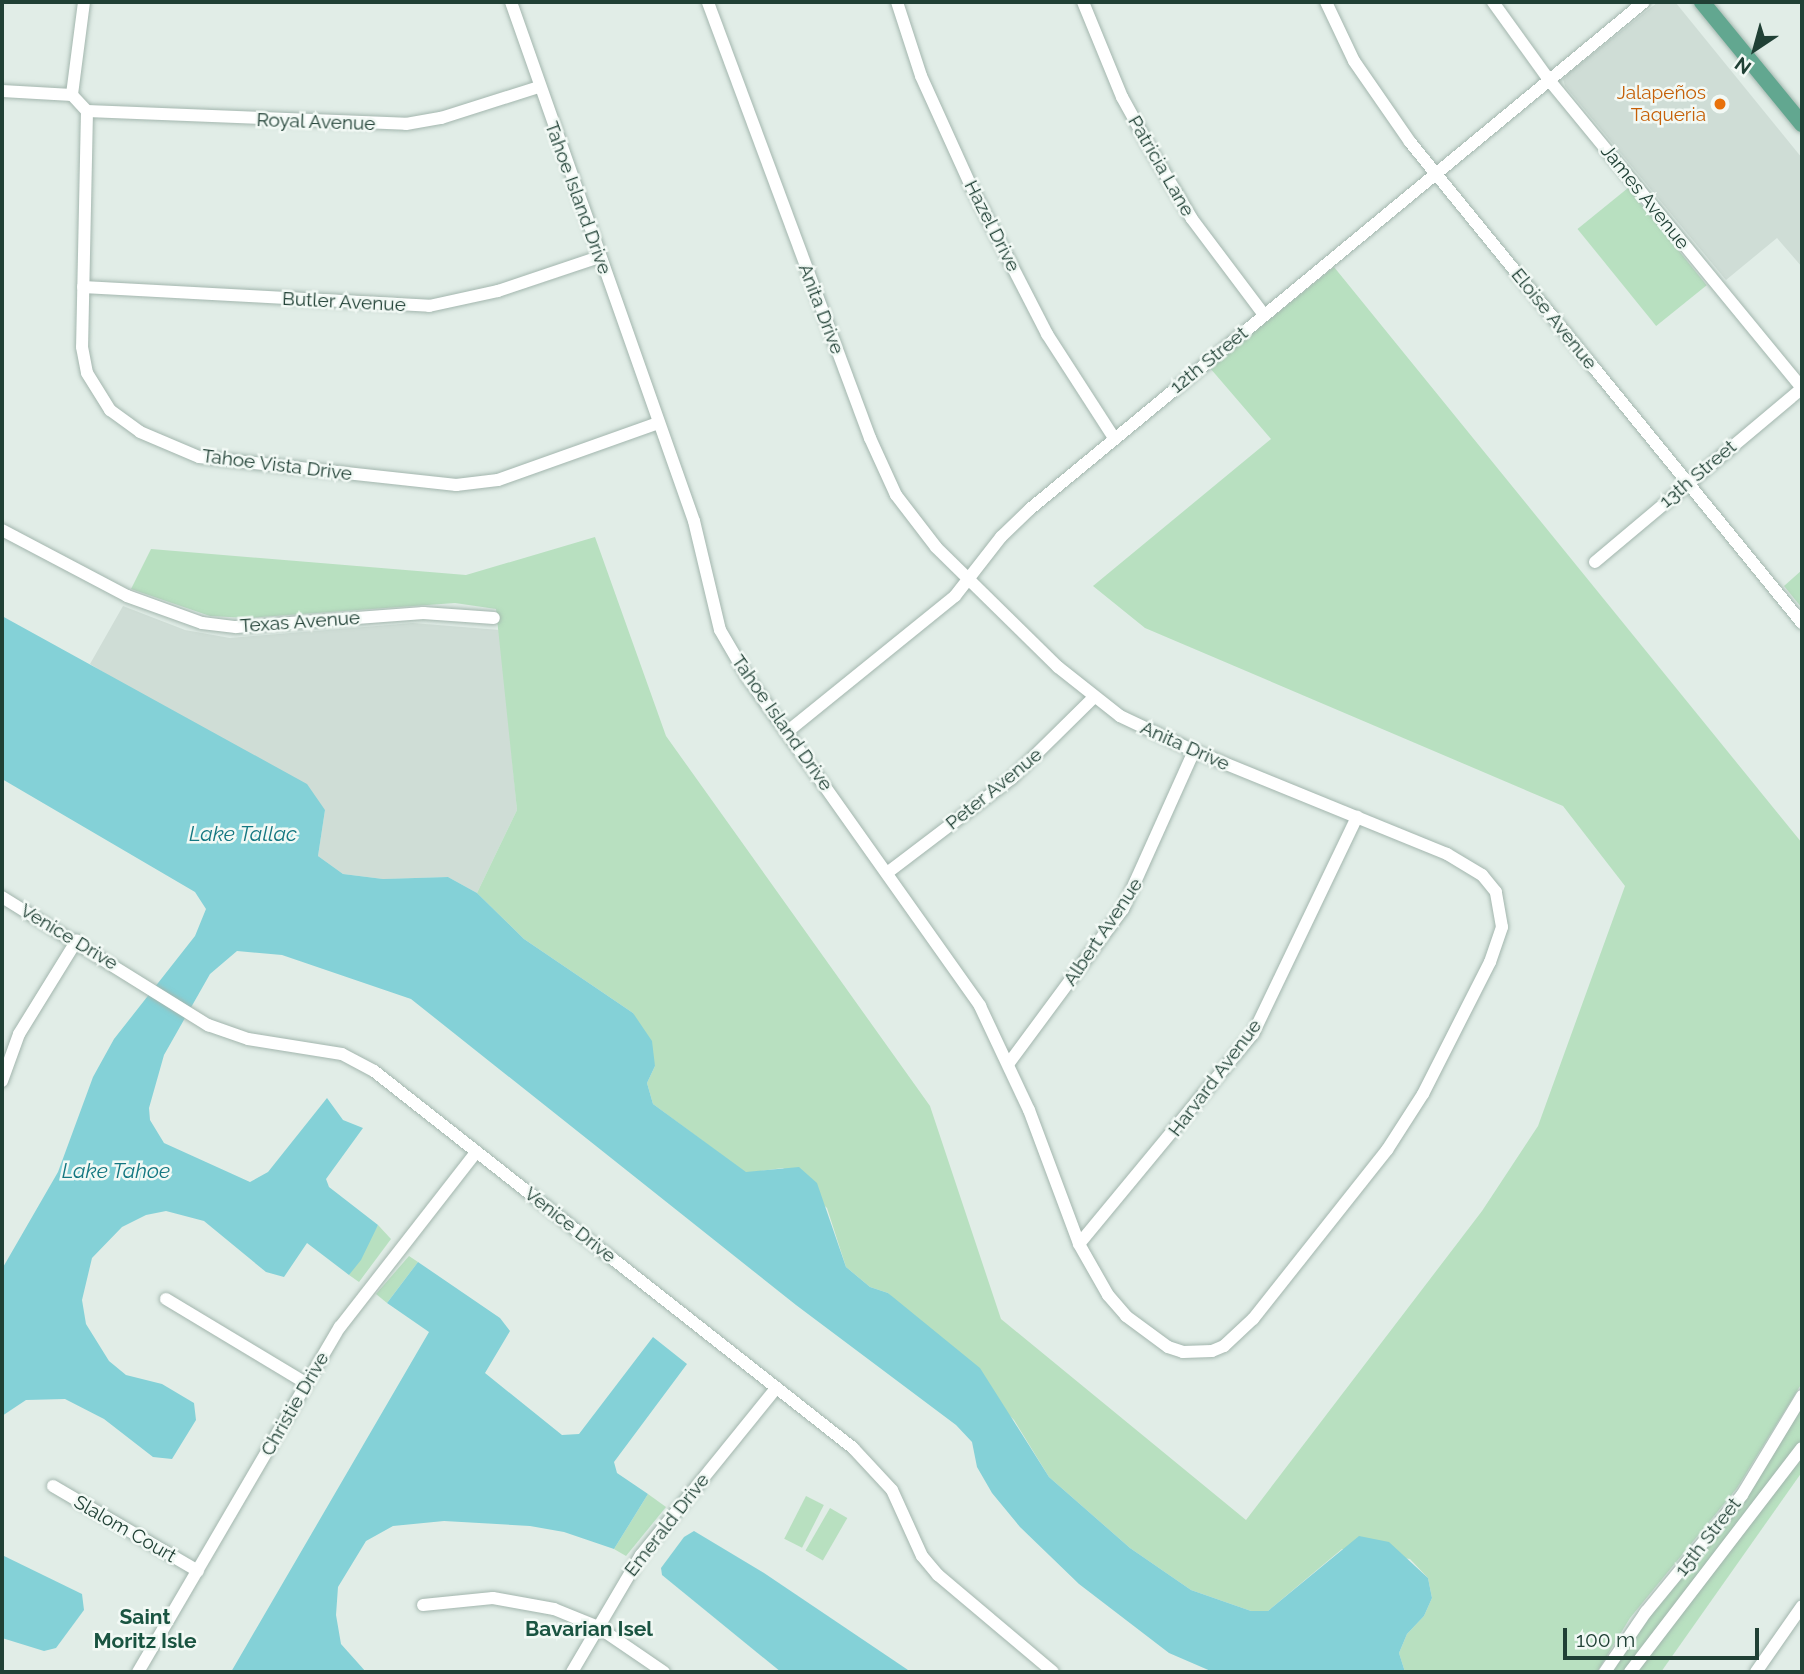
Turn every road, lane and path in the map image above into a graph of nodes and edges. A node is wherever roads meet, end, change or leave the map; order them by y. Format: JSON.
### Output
{"nodes":[{"id":1,"x":84,"y":2,"type":"edge"},
{"id":2,"x":511,"y":2,"type":"edge"},
{"id":3,"x":708,"y":2,"type":"edge"},
{"id":4,"x":897,"y":2,"type":"edge"},
{"id":5,"x":1083,"y":2,"type":"edge"},
{"id":6,"x":1326,"y":2,"type":"edge"},
{"id":7,"x":1493,"y":2,"type":"edge"},
{"id":8,"x":1644,"y":2,"type":"edge"},
{"id":9,"x":1702,"y":2,"type":"edge"},
{"id":10,"x":1549,"y":80,"type":"junction"},
{"id":11,"x":539,"y":87,"type":"junction"},
{"id":12,"x":2,"y":91,"type":"edge"},
{"id":13,"x":72,"y":96,"type":"junction"},
{"id":14,"x":87,"y":111,"type":"junction"},
{"id":15,"x":1802,"y":124,"type":"edge"},
{"id":16,"x":1434,"y":173,"type":"junction"},
{"id":17,"x":599,"y":257,"type":"junction"},
{"id":18,"x":83,"y":287,"type":"junction"},
{"id":19,"x":1264,"y":315,"type":"junction"},
{"id":20,"x":1802,"y":388,"type":"edge"},
{"id":21,"x":658,"y":423,"type":"junction"},
{"id":22,"x":1114,"y":438,"type":"junction"},
{"id":23,"x":1688,"y":482,"type":"junction"},
{"id":24,"x":2,"y":530,"type":"edge"},
{"id":25,"x":1595,"y":562,"type":"dead end"},
{"id":26,"x":969,"y":582,"type":"junction"},
{"id":27,"x":495,"y":618,"type":"dead end"},
{"id":28,"x":1802,"y":623,"type":"edge"},
{"id":29,"x":1094,"y":698,"type":"junction"},
{"id":30,"x":787,"y":732,"type":"junction"},
{"id":31,"x":1194,"y":751,"type":"junction"},
{"id":32,"x":1357,"y":817,"type":"junction"},
{"id":33,"x":887,"y":873,"type":"junction"},
{"id":34,"x":2,"y":897,"type":"edge"},
{"id":35,"x":77,"y":940,"type":"junction"},
{"id":36,"x":1009,"y":1063,"type":"junction"},
{"id":37,"x":2,"y":1081,"type":"edge"},
{"id":38,"x":476,"y":1152,"type":"junction"},
{"id":39,"x":1079,"y":1244,"type":"junction"},
{"id":40,"x":166,"y":1299,"type":"dead end"},
{"id":41,"x":1200,"y":1353,"type":"joint"},
{"id":42,"x":306,"y":1383,"type":"junction"},
{"id":43,"x":776,"y":1388,"type":"junction"},
{"id":44,"x":1802,"y":1396,"type":"edge"},
{"id":45,"x":1802,"y":1448,"type":"edge"},
{"id":46,"x":53,"y":1486,"type":"dead end"},
{"id":47,"x":198,"y":1571,"type":"junction"},
{"id":48,"x":423,"y":1605,"type":"dead end"},
{"id":49,"x":1802,"y":1606,"type":"edge"},
{"id":50,"x":598,"y":1628,"type":"junction"},
{"id":51,"x":138,"y":1672,"type":"edge"},
{"id":52,"x":572,"y":1672,"type":"edge"},
{"id":53,"x":664,"y":1672,"type":"edge"},
{"id":54,"x":1053,"y":1672,"type":"edge"},
{"id":55,"x":1605,"y":1672,"type":"edge"},
{"id":56,"x":1630,"y":1672,"type":"edge"},
{"id":57,"x":1756,"y":1672,"type":"edge"}],
"edges":[{"from":1,"to":13,"type":"street"},
{"from":2,"to":11,"type":"street","name":"Tahoe Island Drive"},
{"from":3,"to":26,"type":"street","name":"Anita Drive"},
{"from":4,"to":22,"type":"street","name":"Hazel Drive"},
{"from":5,"to":19,"type":"street","name":"Patricia Lane"},
{"from":6,"to":16,"type":"street","name":"Eloise Avenue"},
{"from":7,"to":10,"type":"street","name":"James Avenue"},
{"from":8,"to":10,"type":"street","name":"12th Street"},
{"from":9,"to":15,"type":"main road"},
{"from":10,"to":16,"type":"street","name":"12th Street"},
{"from":10,"to":20,"type":"street","name":"James Avenue"},
{"from":11,"to":14,"type":"street","name":"Royal Avenue"},
{"from":11,"to":17,"type":"street","name":"Tahoe Island Drive"},
{"from":12,"to":13,"type":"street"},
{"from":13,"to":14,"type":"street"},
{"from":14,"to":18,"type":"street","name":"Tahoe Vista Drive"},
{"from":16,"to":19,"type":"street","name":"12th Street"},
{"from":16,"to":23,"type":"street","name":"Eloise Avenue"},
{"from":17,"to":18,"type":"street","name":"Butler Avenue"},
{"from":17,"to":21,"type":"street","name":"Tahoe Island Drive"},
{"from":18,"to":21,"type":"street","name":"Tahoe Vista Drive"},
{"from":19,"to":22,"type":"street","name":"12th Street"},
{"from":20,"to":23,"type":"street","name":"13th Street"},
{"from":21,"to":30,"type":"street","name":"Tahoe Island Drive"},
{"from":22,"to":26,"type":"street","name":"12th Street"},
{"from":23,"to":25,"type":"street","name":"13th Street"},
{"from":23,"to":28,"type":"street","name":"Eloise Avenue"},
{"from":24,"to":27,"type":"street","name":"Texas Avenue"},
{"from":26,"to":29,"type":"street","name":"Anita Drive"},
{"from":26,"to":30,"type":"street","name":"12th Street"},
{"from":29,"to":31,"type":"street","name":"Anita Drive"},
{"from":29,"to":33,"type":"street","name":"Peter Avenue"},
{"from":30,"to":33,"type":"street","name":"Tahoe Island Drive"},
{"from":31,"to":32,"type":"street","name":"Anita Drive"},
{"from":31,"to":36,"type":"street","name":"Albert Avenue"},
{"from":32,"to":39,"type":"street","name":"Harvard Avenue"},
{"from":32,"to":41,"type":"street","name":"Anita Drive"},
{"from":33,"to":36,"type":"street","name":"Tahoe Island Drive"},
{"from":34,"to":35,"type":"street","name":"Venice Drive"},
{"from":35,"to":37,"type":"street"},
{"from":35,"to":38,"type":"street","name":"Venice Drive"},
{"from":36,"to":39,"type":"street","name":"Tahoe Island Drive"},
{"from":38,"to":42,"type":"street","name":"Christie Drive"},
{"from":38,"to":43,"type":"street","name":"Venice Drive"},
{"from":39,"to":41,"type":"street","name":"Tahoe Island Drive"},
{"from":40,"to":42,"type":"street"},
{"from":42,"to":47,"type":"street","name":"Christie Drive"},
{"from":43,"to":50,"type":"street","name":"Emerald Drive"},
{"from":43,"to":54,"type":"street","name":"Venice Drive"},
{"from":44,"to":55,"type":"street","name":"15th Street"},
{"from":45,"to":56,"type":"street","name":"15th Street"},
{"from":46,"to":47,"type":"street","name":"Slalom Court"},
{"from":47,"to":51,"type":"street","name":"Christie Drive"},
{"from":48,"to":50,"type":"street"},
{"from":49,"to":57,"type":"street"},
{"from":50,"to":52,"type":"street","name":"Emerald Drive"},
{"from":50,"to":53,"type":"street"}]}
